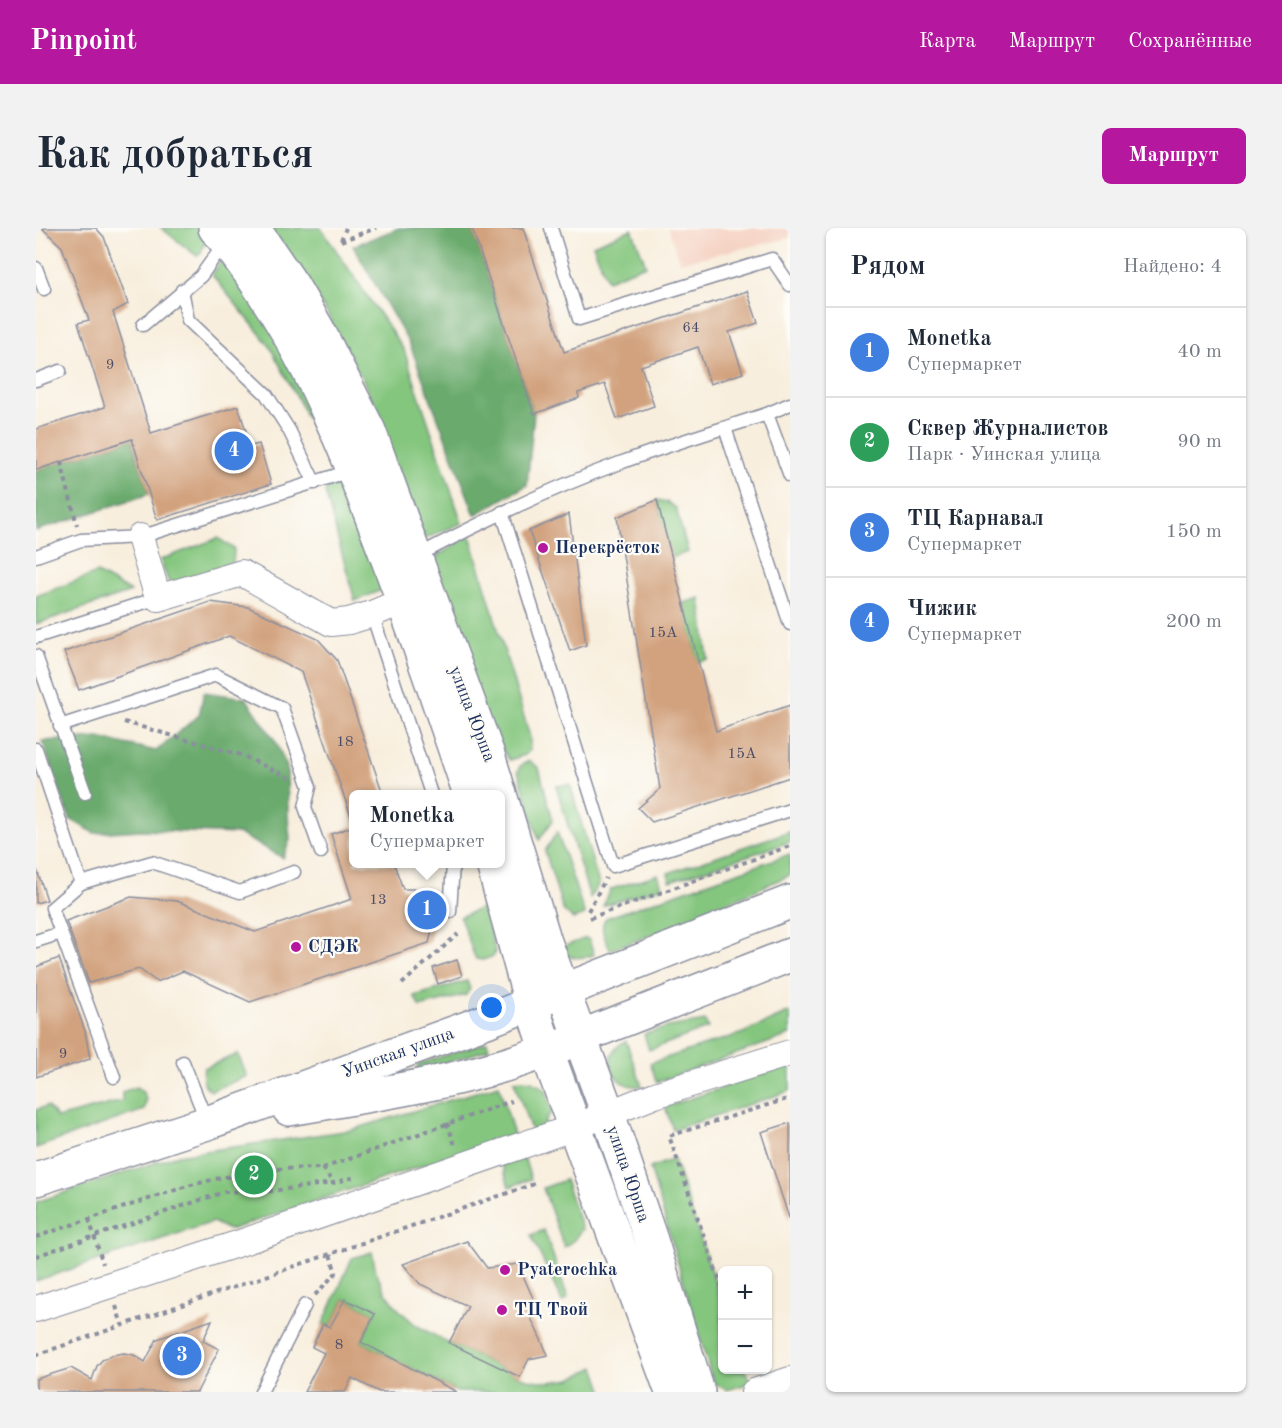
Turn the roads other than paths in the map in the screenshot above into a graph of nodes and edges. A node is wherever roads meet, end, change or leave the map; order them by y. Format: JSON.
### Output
{"nodes":[{"id":1,"x":551,"y":228,"type":"edge"},
{"id":2,"x":232,"y":233,"type":"edge"},
{"id":3,"x":36,"y":268,"type":"edge"},
{"id":4,"x":790,"y":285,"type":"edge"},
{"id":5,"x":44,"y":289,"type":"dead end"},
{"id":6,"x":182,"y":290,"type":"junction"},
{"id":7,"x":143,"y":325,"type":"dead end"},
{"id":8,"x":60,"y":371,"type":"dead end"},
{"id":9,"x":36,"y":380,"type":"edge"},
{"id":10,"x":790,"y":404,"type":"edge"},
{"id":11,"x":767,"y":414,"type":"junction"},
{"id":12,"x":725,"y":428,"type":"junction"},
{"id":13,"x":367,"y":465,"type":"junction"},
{"id":14,"x":790,"y":476,"type":"edge"},
{"id":15,"x":315,"y":483,"type":"junction"},
{"id":16,"x":502,"y":512,"type":"junction"},
{"id":17,"x":140,"y":537,"type":"junction"},
{"id":18,"x":36,"y":556,"type":"edge"},
{"id":19,"x":403,"y":562,"type":"junction"},
{"id":20,"x":416,"y":595,"type":"junction"},
{"id":21,"x":158,"y":598,"type":"junction"},
{"id":22,"x":372,"y":614,"type":"junction"},
{"id":23,"x":790,"y":624,"type":"edge"},
{"id":24,"x":36,"y":637,"type":"edge"},
{"id":25,"x":36,"y":656,"type":"edge"},
{"id":26,"x":60,"y":726,"type":"junction"},
{"id":27,"x":36,"y":749,"type":"edge"},
{"id":28,"x":428,"y":790,"type":"edge"},
{"id":29,"x":469,"y":790,"type":"edge"},
{"id":30,"x":499,"y":790,"type":"edge"},
{"id":31,"x":85,"y":793,"type":"dead end"},
{"id":32,"x":790,"y":810,"type":"edge"},
{"id":33,"x":505,"y":811,"type":"edge"},
{"id":34,"x":321,"y":852,"type":"dead end"},
{"id":35,"x":453,"y":868,"type":"edge"},
{"id":36,"x":494,"y":868,"type":"edge"},
{"id":37,"x":294,"y":872,"type":"dead end"},
{"id":38,"x":81,"y":883,"type":"junction"},
{"id":39,"x":790,"y":903,"type":"edge"},
{"id":40,"x":450,"y":912,"type":"dead end"},
{"id":41,"x":61,"y":933,"type":"junction"},
{"id":42,"x":36,"y":941,"type":"edge"},
{"id":43,"x":790,"y":955,"type":"edge"},
{"id":44,"x":563,"y":991,"type":"junction"},
{"id":45,"x":531,"y":1003,"type":"junction"},
{"id":46,"x":580,"y":1037,"type":"junction"},
{"id":47,"x":547,"y":1052,"type":"junction"},
{"id":48,"x":790,"y":1053,"type":"edge"},
{"id":49,"x":183,"y":1062,"type":"dead end"},
{"id":50,"x":114,"y":1077,"type":"dead end"},
{"id":51,"x":608,"y":1114,"type":"junction"},
{"id":52,"x":207,"y":1123,"type":"junction"},
{"id":53,"x":575,"y":1126,"type":"junction"},
{"id":54,"x":36,"y":1179,"type":"edge"},
{"id":55,"x":305,"y":1305,"type":"road end"},
{"id":56,"x":36,"y":1310,"type":"edge"},
{"id":57,"x":790,"y":1380,"type":"edge"},
{"id":58,"x":261,"y":1392,"type":"edge"},
{"id":59,"x":672,"y":1392,"type":"edge"},
{"id":60,"x":698,"y":1392,"type":"edge"},
{"id":61,"x":754,"y":1392,"type":"edge"}],
"edges":[{"from":1,"to":4,"type":"lane"},
{"from":2,"to":6,"type":"lane"},
{"from":2,"to":13,"type":"main road","name":"улица Юрша"},
{"from":3,"to":5,"type":"lane"},
{"from":6,"to":7,"type":"lane"},
{"from":6,"to":15,"type":"lane"},
{"from":8,"to":9,"type":"lane"},
{"from":10,"to":11,"type":"lane"},
{"from":11,"to":12,"type":"lane"},
{"from":11,"to":14,"type":"lane"},
{"from":12,"to":16,"type":"lane"},
{"from":12,"to":23,"type":"lane"},
{"from":13,"to":15,"type":"lane"},
{"from":13,"to":19,"type":"main road","name":"улица Юрша"},
{"from":15,"to":17,"type":"lane"},
{"from":16,"to":19,"type":"lane"},
{"from":16,"to":32,"type":"lane"},
{"from":17,"to":18,"type":"lane"},
{"from":17,"to":21,"type":"street"},
{"from":19,"to":20,"type":"main road","name":"улица Юрша"},
{"from":20,"to":22,"type":"street"},
{"from":20,"to":29,"type":"main road","name":"улица Юрша"},
{"from":20,"to":30,"type":"main road","name":"улица Юрша"},
{"from":21,"to":22,"type":"street"},
{"from":21,"to":24,"type":"lane"},
{"from":22,"to":28,"type":"lane"},
{"from":25,"to":26,"type":"lane"},
{"from":26,"to":31,"type":"lane"},
{"from":26,"to":34,"type":"lane"},
{"from":27,"to":38,"type":"lane"},
{"from":33,"to":44,"type":"main road","name":"улица Юрша"},
{"from":35,"to":40,"type":"lane"},
{"from":36,"to":45,"type":"main road","name":"улица Юрша"},
{"from":37,"to":38,"type":"lane"},
{"from":38,"to":41,"type":"lane"},
{"from":39,"to":44,"type":"main road","name":"Уинская улица"},
{"from":41,"to":42,"type":"lane"},
{"from":41,"to":50,"type":"lane"},
{"from":43,"to":46,"type":"main road"},
{"from":44,"to":45,"type":"main road","name":"Уинская улица"},
{"from":44,"to":46,"type":"main road","name":"улица Юрша"},
{"from":45,"to":47,"type":"main road","name":"улица Юрша"},
{"from":45,"to":52,"type":"main road","name":"Уинская улица"},
{"from":46,"to":47,"type":"main road"},
{"from":46,"to":51,"type":"main road","name":"улица Юрша"},
{"from":47,"to":52,"type":"main road"},
{"from":47,"to":53,"type":"main road","name":"улица Юрша"},
{"from":48,"to":51,"type":"street"},
{"from":49,"to":52,"type":"lane"},
{"from":51,"to":53,"type":"street"},
{"from":51,"to":60,"type":"main road","name":"улица Юрша"},
{"from":52,"to":54,"type":"main road","name":"Уинская улица"},
{"from":53,"to":56,"type":"street"},
{"from":53,"to":59,"type":"main road","name":"улица Юрша"},
{"from":55,"to":58,"type":"lane"},
{"from":57,"to":61,"type":"street"}]}
